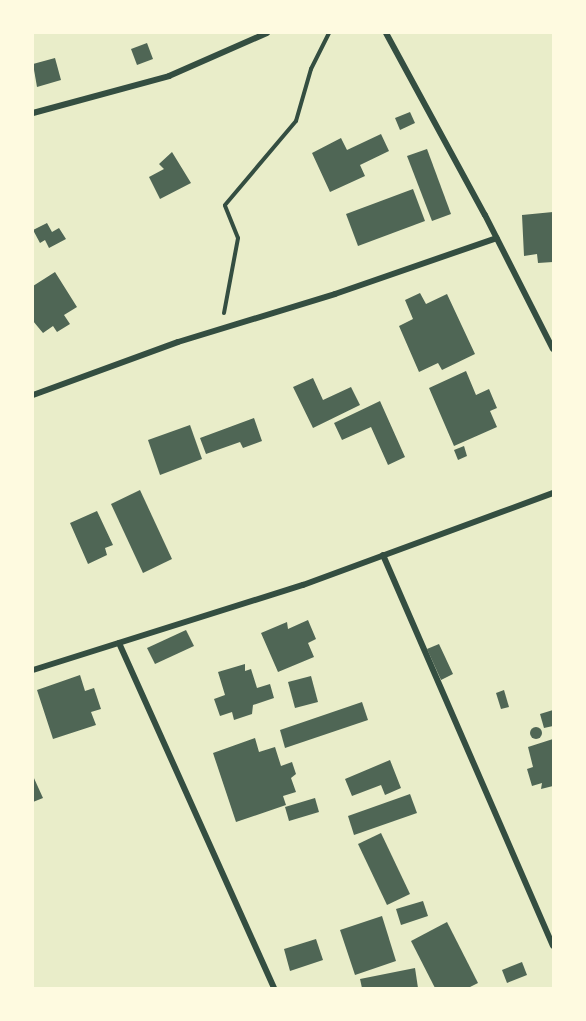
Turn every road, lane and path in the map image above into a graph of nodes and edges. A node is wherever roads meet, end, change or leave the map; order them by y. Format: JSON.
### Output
{"nodes":[{"id":1,"x":267,"y":33,"type":"edge"},
{"id":2,"x":329,"y":33,"type":"edge"},
{"id":3,"x":386,"y":33,"type":"edge"},
{"id":4,"x":33,"y":113,"type":"edge"},
{"id":5,"x":496,"y":237,"type":"junction"},
{"id":6,"x":221,"y":329,"type":"junction"},
{"id":7,"x":553,"y":349,"type":"edge"},
{"id":8,"x":33,"y":394,"type":"edge"},
{"id":9,"x":553,"y":493,"type":"edge"},
{"id":10,"x":383,"y":555,"type":"junction"},
{"id":11,"x":119,"y":643,"type":"junction"},
{"id":12,"x":33,"y":670,"type":"edge"},
{"id":13,"x":553,"y":946,"type":"edge"},
{"id":14,"x":274,"y":988,"type":"edge"}],
"edges":[{"from":1,"to":4,"type":"street"},
{"from":2,"to":6,"type":"path"},
{"from":3,"to":5,"type":"street"},
{"from":5,"to":6,"type":"street"},
{"from":5,"to":7,"type":"street"},
{"from":6,"to":8,"type":"street"},
{"from":9,"to":10,"type":"street"},
{"from":10,"to":11,"type":"street"},
{"from":10,"to":13,"type":"street"},
{"from":11,"to":12,"type":"street"},
{"from":11,"to":14,"type":"street"}]}
